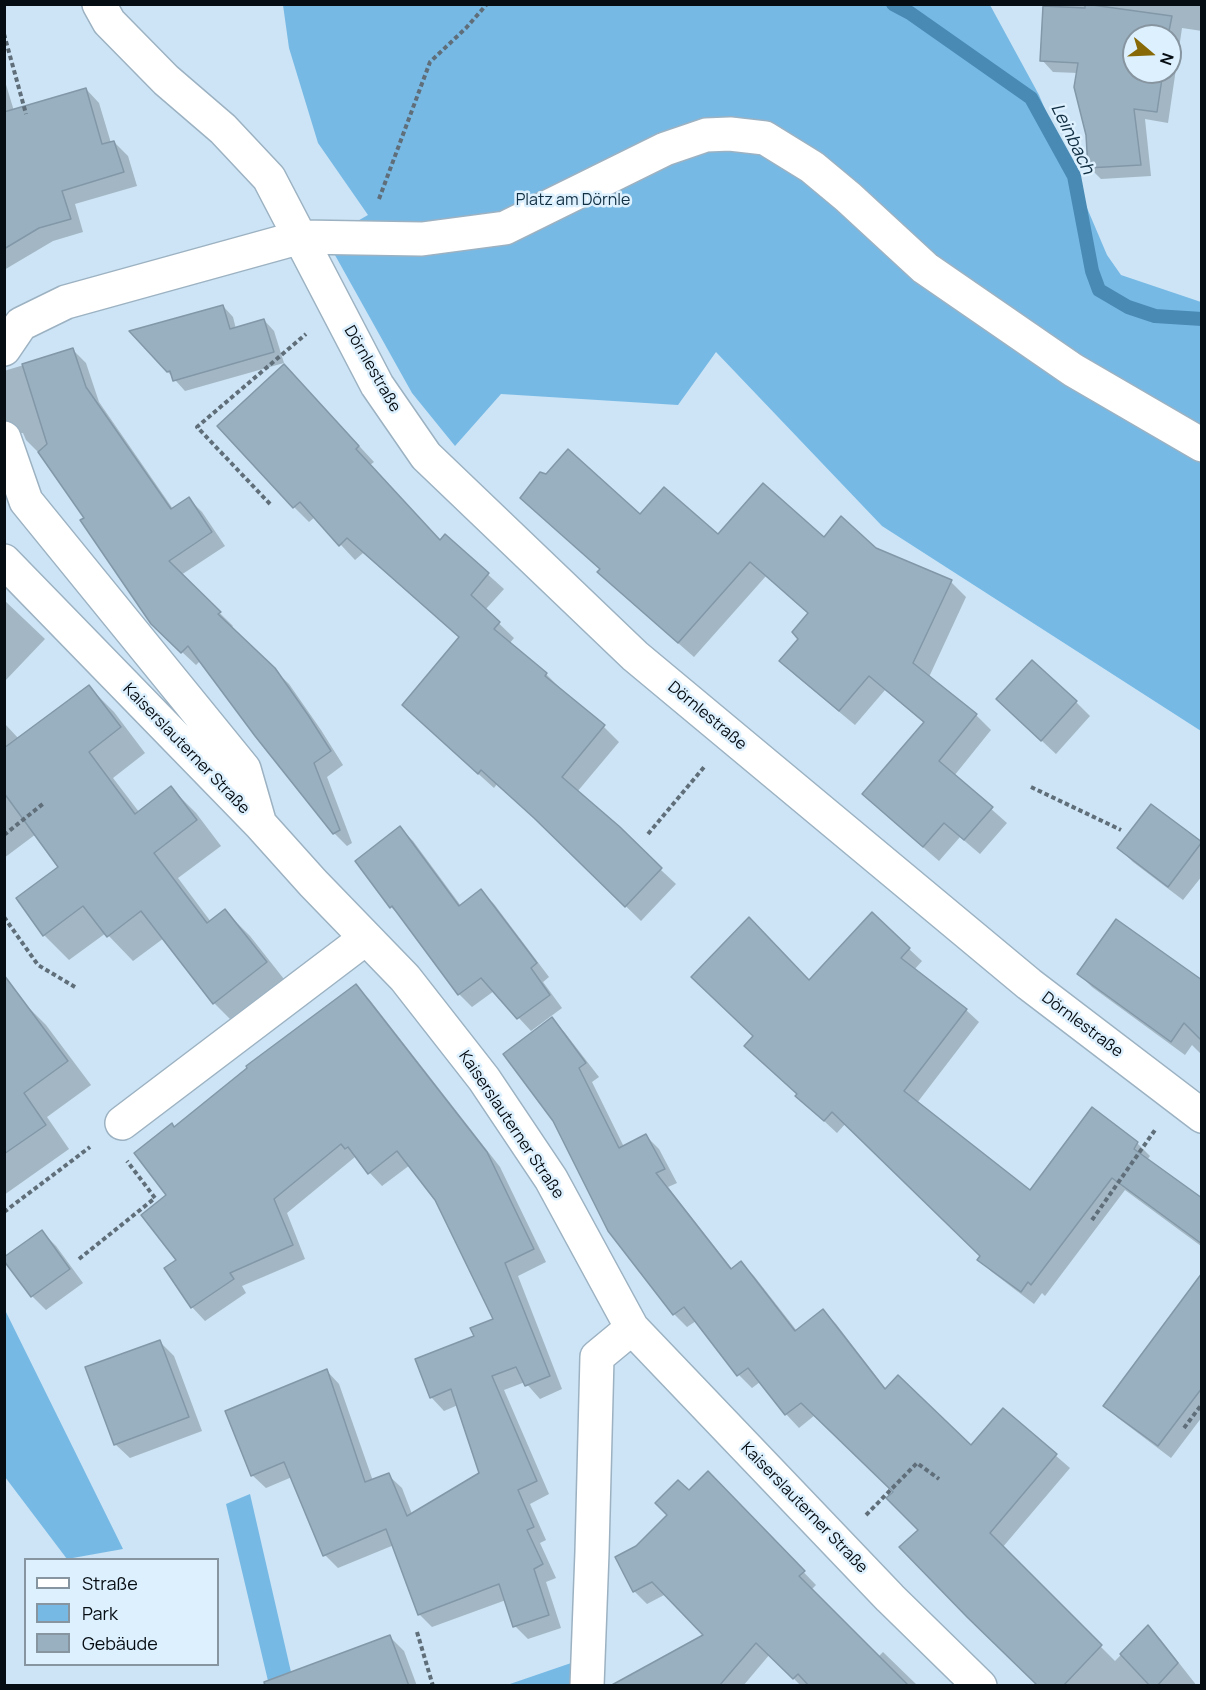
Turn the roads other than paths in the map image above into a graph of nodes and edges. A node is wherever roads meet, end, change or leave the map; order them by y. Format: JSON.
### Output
{"nodes":[{"id":1,"x":99,"y":4,"type":"edge"},
{"id":2,"x":301,"y":237,"type":"junction"},
{"id":3,"x":4,"y":349,"type":"edge"},
{"id":4,"x":4,"y":438,"type":"edge"},
{"id":5,"x":1202,"y":445,"type":"edge"},
{"id":6,"x":4,"y":561,"type":"edge"},
{"id":7,"x":260,"y":824,"type":"junction"},
{"id":8,"x":366,"y":938,"type":"junction"},
{"id":9,"x":1190,"y":1107,"type":"edge"},
{"id":10,"x":115,"y":1129,"type":"road end"},
{"id":11,"x":632,"y":1328,"type":"junction"},
{"id":12,"x":587,"y":1686,"type":"edge"},
{"id":13,"x":980,"y":1686,"type":"edge"}],
"edges":[{"from":1,"to":2,"type":"street","name":"Dörnlestraße"},
{"from":2,"to":3,"type":"street"},
{"from":2,"to":5,"type":"street"},
{"from":2,"to":9,"type":"street","name":"Dörnlestraße"},
{"from":4,"to":7,"type":"street"},
{"from":6,"to":7,"type":"street","name":"Kaiserslauterner Straße"},
{"from":7,"to":8,"type":"street","name":"Kaiserslauterner Straße"},
{"from":8,"to":10,"type":"street"},
{"from":8,"to":11,"type":"street","name":"Kaiserslauterner Straße"},
{"from":11,"to":12,"type":"street"},
{"from":11,"to":13,"type":"street","name":"Kaiserslauterner Straße"}]}
